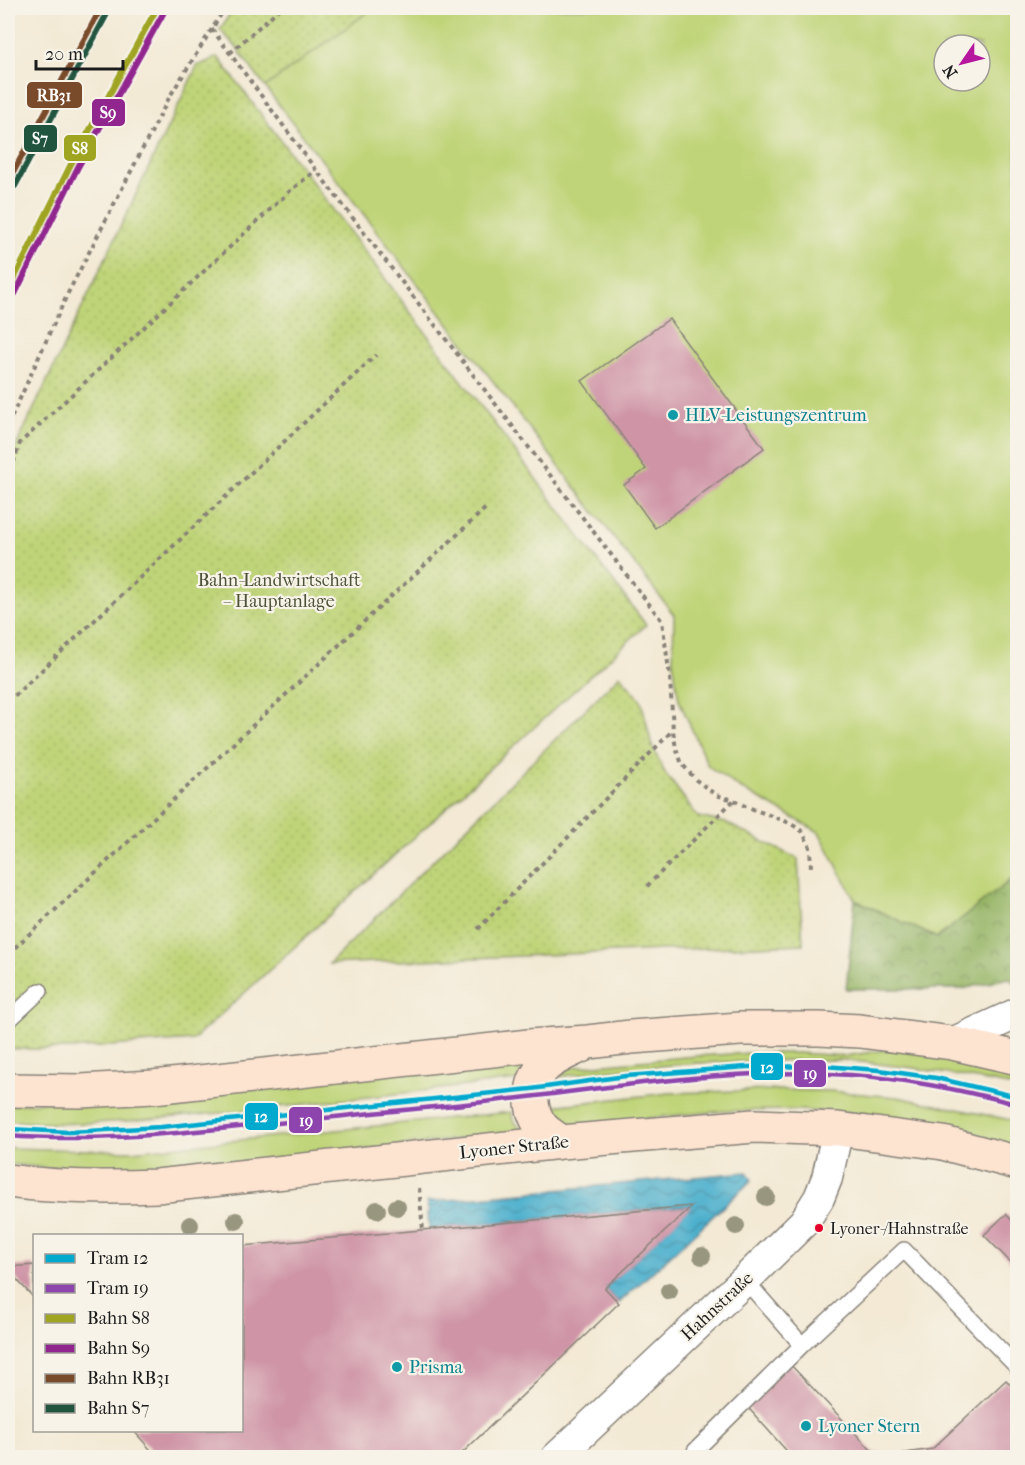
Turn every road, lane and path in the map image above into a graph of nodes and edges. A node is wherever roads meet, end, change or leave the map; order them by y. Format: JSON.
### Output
{"nodes":[{"id":1,"x":225,"y":8,"type":"edge"},
{"id":2,"x":279,"y":8,"type":"edge"},
{"id":3,"x":212,"y":29,"type":"junction"},
{"id":4,"x":230,"y":53,"type":"junction"},
{"id":5,"x":316,"y":170,"type":"junction"},
{"id":6,"x":376,"y":355,"type":"dead end"},
{"id":7,"x":8,"y":425,"type":"edge"},
{"id":8,"x":8,"y":480,"type":"edge"},
{"id":9,"x":488,"y":506,"type":"dead end"},
{"id":10,"x":8,"y":702,"type":"edge"},
{"id":11,"x":673,"y":731,"type":"junction"},
{"id":12,"x":734,"y":800,"type":"junction"},
{"id":13,"x":811,"y":868,"type":"dead end"},
{"id":14,"x":647,"y":886,"type":"dead end"},
{"id":15,"x":478,"y":929,"type":"dead end"},
{"id":16,"x":8,"y":954,"type":"edge"},
{"id":17,"x":40,"y":991,"type":"dead end"},
{"id":18,"x":1017,"y":1013,"type":"edge"},
{"id":19,"x":8,"y":1021,"type":"edge"},
{"id":20,"x":588,"y":1042,"type":"junction"},
{"id":21,"x":952,"y":1043,"type":"junction"},
{"id":22,"x":1017,"y":1058,"type":"edge"},
{"id":23,"x":8,"y":1090,"type":"edge"},
{"id":24,"x":838,"y":1129,"type":"junction"},
{"id":25,"x":561,"y":1142,"type":"junction"},
{"id":26,"x":1017,"y":1163,"type":"edge"},
{"id":27,"x":8,"y":1182,"type":"edge"},
{"id":28,"x":419,"y":1188,"type":"dead end"},
{"id":29,"x":423,"y":1230,"type":"dead end"},
{"id":30,"x":745,"y":1280,"type":"junction"},
{"id":31,"x":802,"y":1345,"type":"junction"},
{"id":32,"x":1017,"y":1368,"type":"edge"},
{"id":33,"x":695,"y":1451,"type":"dead end"},
{"id":34,"x":556,"y":1458,"type":"edge"}],
"edges":[{"from":1,"to":3,"type":"path"},
{"from":2,"to":4,"type":"path"},
{"from":3,"to":4,"type":"path"},
{"from":3,"to":7,"type":"path"},
{"from":4,"to":5,"type":"path"},
{"from":5,"to":8,"type":"path"},
{"from":5,"to":11,"type":"path"},
{"from":6,"to":10,"type":"path"},
{"from":9,"to":16,"type":"path"},
{"from":11,"to":12,"type":"path"},
{"from":11,"to":15,"type":"path"},
{"from":12,"to":13,"type":"path"},
{"from":12,"to":14,"type":"path"},
{"from":17,"to":19,"type":"lane"},
{"from":18,"to":21,"type":"street"},
{"from":20,"to":21,"type":"main road"},
{"from":20,"to":23,"type":"main road"},
{"from":20,"to":25,"type":"main road"},
{"from":21,"to":22,"type":"main road"},
{"from":24,"to":25,"type":"main road","name":"Lyoner Straße"},
{"from":24,"to":26,"type":"main road","name":"Lyoner Straße"},
{"from":24,"to":30,"type":"street","name":"Hahnstraße"},
{"from":25,"to":27,"type":"main road","name":"Lyoner Straße"},
{"from":28,"to":29,"type":"path"},
{"from":30,"to":31,"type":"lane"},
{"from":30,"to":34,"type":"street","name":"Hahnstraße"},
{"from":31,"to":32,"type":"lane"},
{"from":31,"to":33,"type":"lane"}]}
